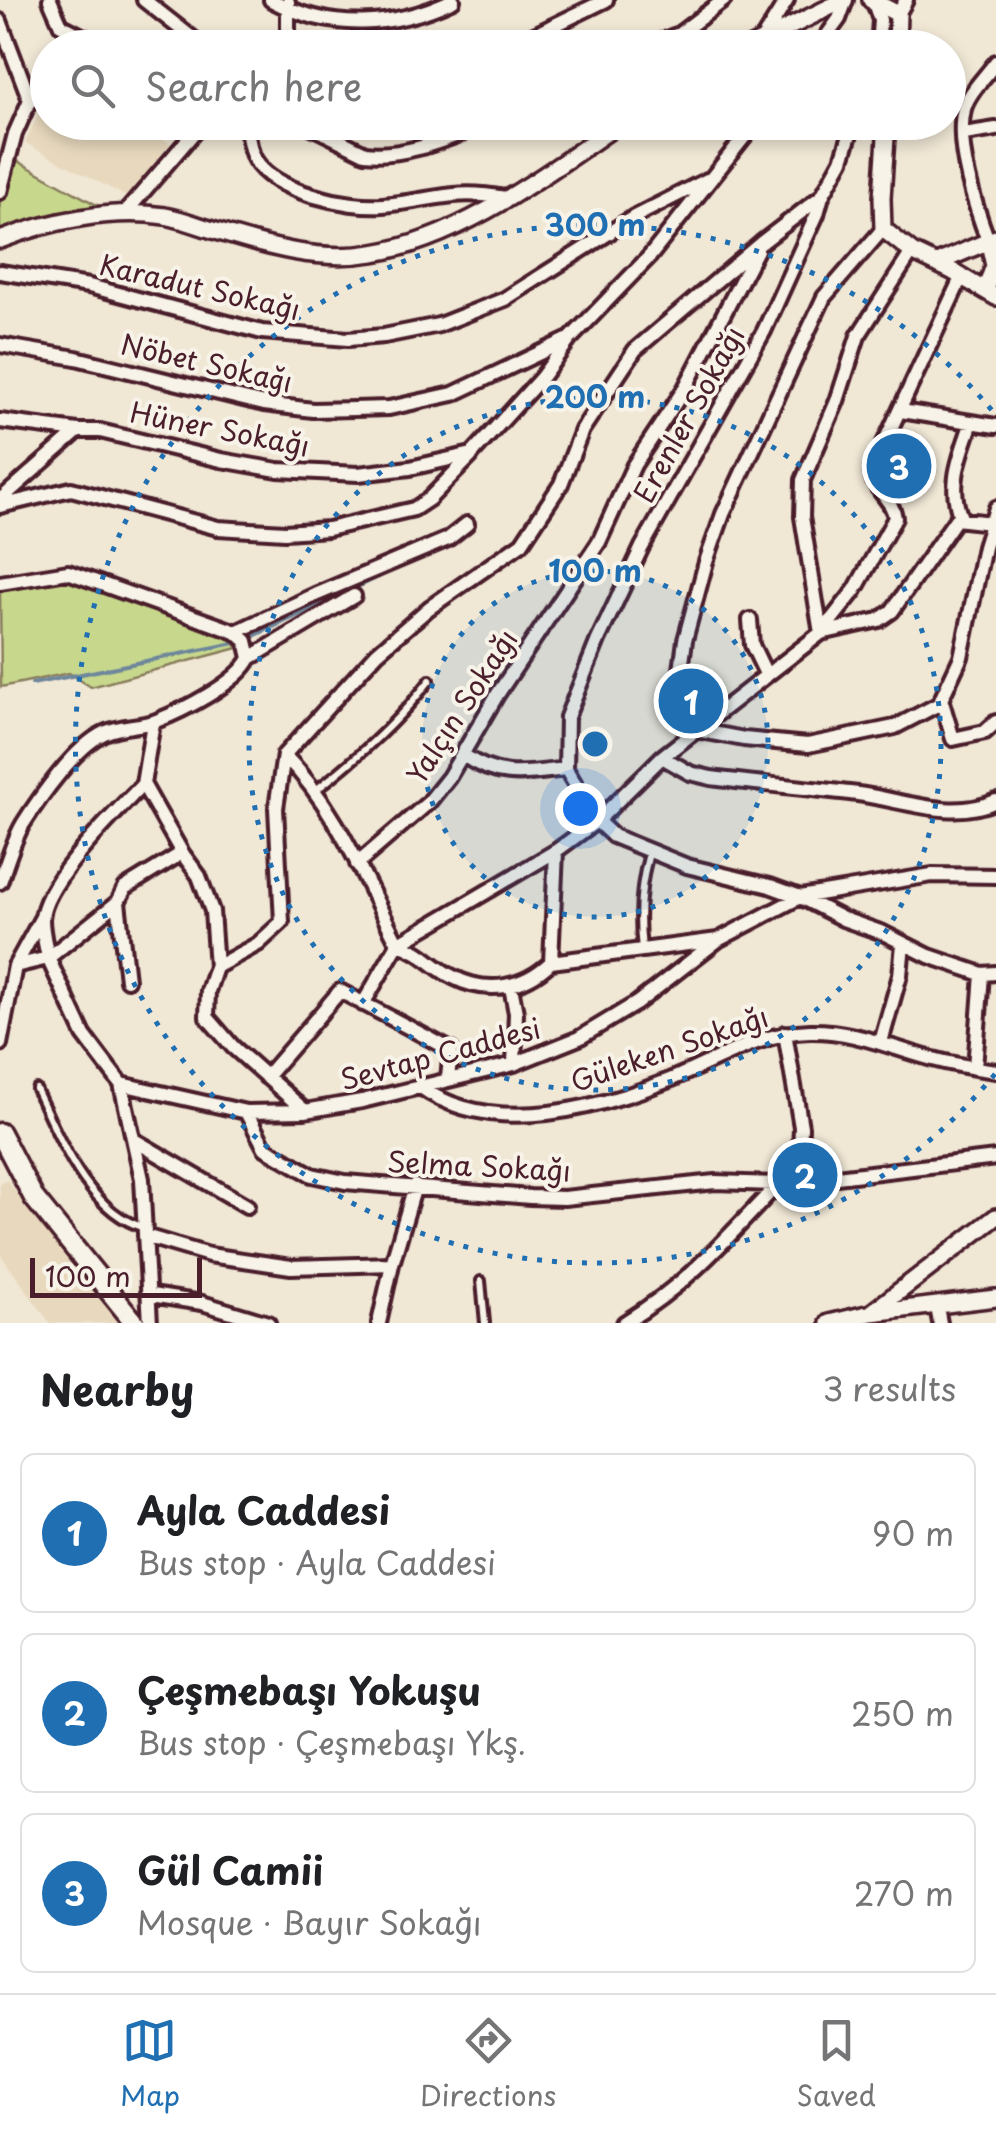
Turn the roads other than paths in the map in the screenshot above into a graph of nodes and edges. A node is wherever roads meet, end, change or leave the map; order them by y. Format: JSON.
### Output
{"nodes":[{"id":1,"x":50,"y":0,"type":"edge"},
{"id":2,"x":144,"y":0,"type":"edge"},
{"id":3,"x":271,"y":0,"type":"edge"},
{"id":4,"x":454,"y":0,"type":"edge"},
{"id":5,"x":606,"y":0,"type":"edge"},
{"id":6,"x":724,"y":0,"type":"edge"},
{"id":7,"x":787,"y":0,"type":"edge"},
{"id":8,"x":845,"y":0,"type":"edge"},
{"id":9,"x":872,"y":0,"type":"edge"},
{"id":10,"x":288,"y":4,"type":"edge"},
{"id":11,"x":902,"y":7,"type":"edge"},
{"id":12,"x":0,"y":21,"type":"edge"},
{"id":13,"x":70,"y":30,"type":"edge"},
{"id":14,"x":182,"y":30,"type":"edge"},
{"id":15,"x":288,"y":30,"type":"edge"},
{"id":16,"x":545,"y":30,"type":"edge"},
{"id":17,"x":685,"y":30,"type":"edge"},
{"id":18,"x":765,"y":30,"type":"edge"},
{"id":19,"x":784,"y":30,"type":"edge"},
{"id":20,"x":831,"y":30,"type":"edge"},
{"id":21,"x":879,"y":30,"type":"edge"},
{"id":22,"x":996,"y":62,"type":"edge"},
{"id":23,"x":966,"y":105,"type":"edge"},
{"id":24,"x":996,"y":129,"type":"edge"},
{"id":25,"x":966,"y":134,"type":"edge"},
{"id":26,"x":188,"y":140,"type":"edge"},
{"id":27,"x":250,"y":140,"type":"edge"},
{"id":28,"x":335,"y":140,"type":"edge"},
{"id":29,"x":443,"y":140,"type":"edge"},
{"id":30,"x":594,"y":140,"type":"edge"},
{"id":31,"x":741,"y":140,"type":"edge"},
{"id":32,"x":848,"y":140,"type":"edge"},
{"id":33,"x":886,"y":140,"type":"edge"},
{"id":34,"x":964,"y":140,"type":"edge"},
{"id":35,"x":709,"y":179,"type":"junction"},
{"id":36,"x":0,"y":192,"type":"edge"},
{"id":37,"x":822,"y":196,"type":"junction"},
{"id":38,"x":505,"y":198,"type":"junction"},
{"id":39,"x":124,"y":214,"type":"junction"},
{"id":40,"x":884,"y":229,"type":"junction"},
{"id":41,"x":0,"y":240,"type":"edge"},
{"id":42,"x":992,"y":241,"type":"edge"},
{"id":43,"x":761,"y":243,"type":"junction"},
{"id":44,"x":912,"y":252,"type":"junction"},
{"id":45,"x":937,"y":263,"type":"junction"},
{"id":46,"x":995,"y":266,"type":"edge"},
{"id":47,"x":0,"y":272,"type":"edge"},
{"id":48,"x":962,"y":276,"type":"junction"},
{"id":49,"x":990,"y":294,"type":"edge"},
{"id":50,"x":570,"y":338,"type":"junction"},
{"id":51,"x":0,"y":346,"type":"edge"},
{"id":52,"x":901,"y":411,"type":"junction"},
{"id":53,"x":0,"y":421,"type":"edge"},
{"id":54,"x":972,"y":422,"type":"junction"},
{"id":55,"x":996,"y":426,"type":"edge"},
{"id":56,"x":78,"y":432,"type":"junction"},
{"id":57,"x":472,"y":454,"type":"junction"},
{"id":58,"x":0,"y":503,"type":"edge"},
{"id":59,"x":996,"y":508,"type":"edge"},
{"id":60,"x":961,"y":518,"type":"junction"},
{"id":61,"x":991,"y":523,"type":"junction"},
{"id":62,"x":467,"y":524,"type":"dead end"},
{"id":63,"x":0,"y":584,"type":"edge"},
{"id":64,"x":354,"y":596,"type":"dead end"},
{"id":65,"x":750,"y":620,"type":"dead end"},
{"id":66,"x":236,"y":632,"type":"junction"},
{"id":67,"x":820,"y":634,"type":"junction"},
{"id":68,"x":250,"y":658,"type":"junction"},
{"id":69,"x":766,"y":674,"type":"junction"},
{"id":70,"x":430,"y":680,"type":"dead end"},
{"id":71,"x":942,"y":702,"type":"junction"},
{"id":72,"x":996,"y":722,"type":"edge"},
{"id":73,"x":152,"y":723,"type":"junction"},
{"id":74,"x":696,"y":730,"type":"junction"},
{"id":75,"x":462,"y":755,"type":"junction"},
{"id":76,"x":284,"y":756,"type":"junction"},
{"id":77,"x":662,"y":757,"type":"junction"},
{"id":78,"x":566,"y":769,"type":"junction"},
{"id":79,"x":144,"y":784,"type":"junction"},
{"id":80,"x":316,"y":790,"type":"junction"},
{"id":81,"x":996,"y":802,"type":"edge"},
{"id":82,"x":597,"y":821,"type":"junction"},
{"id":83,"x":556,"y":851,"type":"junction"},
{"id":84,"x":649,"y":852,"type":"junction"},
{"id":85,"x":182,"y":853,"type":"junction"},
{"id":86,"x":356,"y":864,"type":"junction"},
{"id":87,"x":996,"y":876,"type":"edge"},
{"id":88,"x":0,"y":882,"type":"edge"},
{"id":89,"x":800,"y":897,"type":"junction"},
{"id":90,"x":118,"y":902,"type":"junction"},
{"id":91,"x":42,"y":917,"type":"junction"},
{"id":92,"x":718,"y":940,"type":"junction"},
{"id":93,"x":398,"y":944,"type":"junction"},
{"id":94,"x":902,"y":944,"type":"junction"},
{"id":95,"x":642,"y":950,"type":"junction"},
{"id":96,"x":48,"y":958,"type":"junction"},
{"id":97,"x":551,"y":962,"type":"junction"},
{"id":98,"x":15,"y":966,"type":"junction"},
{"id":99,"x":216,"y":967,"type":"junction"},
{"id":100,"x":989,"y":974,"type":"edge"},
{"id":101,"x":128,"y":980,"type":"dead end"},
{"id":102,"x":511,"y":987,"type":"junction"},
{"id":103,"x":363,"y":1004,"type":"junction"},
{"id":104,"x":784,"y":1034,"type":"junction"},
{"id":105,"x":882,"y":1042,"type":"junction"},
{"id":106,"x":0,"y":1044,"type":"edge"},
{"id":107,"x":514,"y":1064,"type":"junction"},
{"id":108,"x":975,"y":1068,"type":"junction"},
{"id":109,"x":996,"y":1071,"type":"edge"},
{"id":110,"x":266,"y":1076,"type":"junction"},
{"id":111,"x":448,"y":1078,"type":"junction"},
{"id":112,"x":121,"y":1084,"type":"junction"},
{"id":113,"x":418,"y":1086,"type":"junction"},
{"id":114,"x":36,"y":1089,"type":"dead end"},
{"id":115,"x":306,"y":1111,"type":"junction"},
{"id":116,"x":246,"y":1112,"type":"junction"},
{"id":117,"x":0,"y":1134,"type":"edge"},
{"id":118,"x":134,"y":1140,"type":"junction"},
{"id":119,"x":996,"y":1158,"type":"edge"},
{"id":120,"x":798,"y":1181,"type":"junction"},
{"id":121,"x":778,"y":1184,"type":"junction"},
{"id":122,"x":416,"y":1186,"type":"junction"},
{"id":123,"x":247,"y":1206,"type":"dead end"},
{"id":124,"x":996,"y":1217,"type":"edge"},
{"id":125,"x":145,"y":1232,"type":"junction"},
{"id":126,"x":392,"y":1264,"type":"junction"},
{"id":127,"x":481,"y":1281,"type":"dead end"},
{"id":128,"x":151,"y":1295,"type":"junction"},
{"id":129,"x":996,"y":1298,"type":"edge"},
{"id":130,"x":871,"y":1313,"type":"junction"},
{"id":131,"x":939,"y":1315,"type":"edge"},
{"id":132,"x":135,"y":1323,"type":"edge"},
{"id":133,"x":150,"y":1323,"type":"edge"},
{"id":134,"x":268,"y":1323,"type":"edge"},
{"id":135,"x":379,"y":1323,"type":"edge"},
{"id":136,"x":485,"y":1323,"type":"edge"},
{"id":137,"x":624,"y":1323,"type":"edge"},
{"id":138,"x":829,"y":1323,"type":"edge"}],
"edges":[{"from":1,"to":13,"type":"street"},
{"from":2,"to":14,"type":"street"},
{"from":3,"to":10,"type":"street"},
{"from":4,"to":10,"type":"street"},
{"from":5,"to":16,"type":"street"},
{"from":6,"to":17,"type":"street"},
{"from":7,"to":18,"type":"street"},
{"from":8,"to":19,"type":"street"},
{"from":8,"to":20,"type":"street"},
{"from":9,"to":11,"type":"street"},
{"from":9,"to":21,"type":"street"},
{"from":10,"to":15,"type":"street"},
{"from":12,"to":36,"type":"street"},
{"from":22,"to":23,"type":"street"},
{"from":24,"to":25,"type":"street"},
{"from":26,"to":39,"type":"street"},
{"from":27,"to":38,"type":"street"},
{"from":28,"to":29,"type":"street"},
{"from":30,"to":38,"type":"street"},
{"from":31,"to":35,"type":"street"},
{"from":32,"to":37,"type":"street","name":"Erenler Sokağı"},
{"from":33,"to":40,"type":"street"},
{"from":34,"to":42,"type":"street"},
{"from":35,"to":47,"type":"street","name":"Karadut Sokağı"},
{"from":35,"to":50,"type":"street"},
{"from":37,"to":43,"type":"street","name":"Erenler Sokağı"},
{"from":37,"to":78,"type":"street","name":"Erenler Sokağı"},
{"from":38,"to":39,"type":"street"},
{"from":39,"to":41,"type":"street"},
{"from":40,"to":44,"type":"street"},
{"from":40,"to":74,"type":"street"},
{"from":42,"to":45,"type":"street"},
{"from":42,"to":46,"type":"street"},
{"from":43,"to":75,"type":"street","name":"Yalçın Sokağı"},
{"from":43,"to":76,"type":"street","name":"Erenler Sokağı"},
{"from":44,"to":45,"type":"street"},
{"from":44,"to":67,"type":"street"},
{"from":45,"to":48,"type":"street"},
{"from":46,"to":49,"type":"street"},
{"from":48,"to":49,"type":"street"},
{"from":48,"to":52,"type":"street"},
{"from":50,"to":51,"type":"street","name":"Nöbet Sokağı"},
{"from":50,"to":57,"type":"street"},
{"from":52,"to":54,"type":"street"},
{"from":52,"to":67,"type":"street"},
{"from":53,"to":56,"type":"street","name":"Hüner Sokağı"},
{"from":54,"to":55,"type":"street"},
{"from":54,"to":60,"type":"street"},
{"from":56,"to":57,"type":"street","name":"Hüner Sokağı"},
{"from":56,"to":58,"type":"street"},
{"from":57,"to":58,"type":"street"},
{"from":59,"to":61,"type":"street"},
{"from":60,"to":61,"type":"street"},
{"from":60,"to":67,"type":"street"},
{"from":61,"to":71,"type":"street"},
{"from":62,"to":66,"type":"street"},
{"from":63,"to":66,"type":"street"},
{"from":64,"to":68,"type":"street"},
{"from":65,"to":69,"type":"street"},
{"from":66,"to":68,"type":"street"},
{"from":67,"to":69,"type":"street"},
{"from":68,"to":73,"type":"street"},
{"from":69,"to":74,"type":"street"},
{"from":70,"to":80,"type":"lane"},
{"from":71,"to":72,"type":"street"},
{"from":71,"to":74,"type":"street"},
{"from":73,"to":79,"type":"street"},
{"from":73,"to":88,"type":"street"},
{"from":74,"to":77,"type":"street"},
{"from":75,"to":78,"type":"street"},
{"from":75,"to":86,"type":"street","name":"Yalçın Sokağı"},
{"from":76,"to":80,"type":"street"},
{"from":76,"to":99,"type":"street"},
{"from":77,"to":81,"type":"street"},
{"from":77,"to":82,"type":"street"},
{"from":78,"to":82,"type":"street"},
{"from":79,"to":85,"type":"street"},
{"from":79,"to":91,"type":"street"},
{"from":80,"to":86,"type":"street"},
{"from":82,"to":83,"type":"street"},
{"from":82,"to":84,"type":"street"},
{"from":83,"to":93,"type":"street"},
{"from":83,"to":97,"type":"street"},
{"from":84,"to":89,"type":"street"},
{"from":84,"to":95,"type":"lane"},
{"from":85,"to":90,"type":"street"},
{"from":85,"to":99,"type":"street"},
{"from":86,"to":93,"type":"street"},
{"from":87,"to":89,"type":"street","name":"Sevtap Caddesi"},
{"from":89,"to":92,"type":"street","name":"Sevtap Caddesi"},
{"from":89,"to":94,"type":"street"},
{"from":90,"to":96,"type":"street"},
{"from":90,"to":101,"type":"street"},
{"from":91,"to":96,"type":"street"},
{"from":91,"to":98,"type":"street"},
{"from":92,"to":95,"type":"street"},
{"from":92,"to":107,"type":"street","name":"Sevtap Caddesi"},
{"from":93,"to":102,"type":"street"},
{"from":93,"to":103,"type":"street"},
{"from":94,"to":100,"type":"street"},
{"from":94,"to":105,"type":"street"},
{"from":95,"to":97,"type":"street"},
{"from":96,"to":98,"type":"street"},
{"from":96,"to":112,"type":"street"},
{"from":97,"to":102,"type":"street"},
{"from":98,"to":106,"type":"street"},
{"from":99,"to":110,"type":"street"},
{"from":100,"to":108,"type":"street"},
{"from":102,"to":107,"type":"street"},
{"from":103,"to":110,"type":"street"},
{"from":103,"to":111,"type":"street"},
{"from":104,"to":105,"type":"street","name":"Güleken Sokağı"},
{"from":104,"to":113,"type":"street","name":"Güleken Sokağı"},
{"from":104,"to":120,"type":"street"},
{"from":105,"to":108,"type":"street","name":"Güleken Sokağı"},
{"from":107,"to":111,"type":"street","name":"Sevtap Caddesi"},
{"from":108,"to":109,"type":"street","name":"Güleken Sokağı"},
{"from":110,"to":115,"type":"street"},
{"from":111,"to":113,"type":"street","name":"Sevtap Caddesi"},
{"from":112,"to":116,"type":"street","name":"Sevtap Caddesi"},
{"from":112,"to":118,"type":"street"},
{"from":113,"to":115,"type":"street","name":"Sevtap Caddesi"},
{"from":114,"to":125,"type":"lane"},
{"from":115,"to":116,"type":"street","name":"Sevtap Caddesi"},
{"from":116,"to":122,"type":"street","name":"Selma Sokağı"},
{"from":117,"to":132,"type":"main road"},
{"from":118,"to":123,"type":"street"},
{"from":118,"to":125,"type":"street"},
{"from":119,"to":120,"type":"street","name":"Selma Sokağı"},
{"from":120,"to":121,"type":"street","name":"Selma Sokağı"},
{"from":121,"to":122,"type":"street","name":"Selma Sokağı"},
{"from":121,"to":137,"type":"street"},
{"from":122,"to":126,"type":"street"},
{"from":124,"to":130,"type":"street"},
{"from":125,"to":126,"type":"street"},
{"from":125,"to":128,"type":"street"},
{"from":126,"to":135,"type":"street"},
{"from":127,"to":136,"type":"lane"},
{"from":128,"to":133,"type":"street"},
{"from":128,"to":134,"type":"street"},
{"from":129,"to":131,"type":"street"},
{"from":130,"to":131,"type":"street"},
{"from":130,"to":138,"type":"street"}]}
